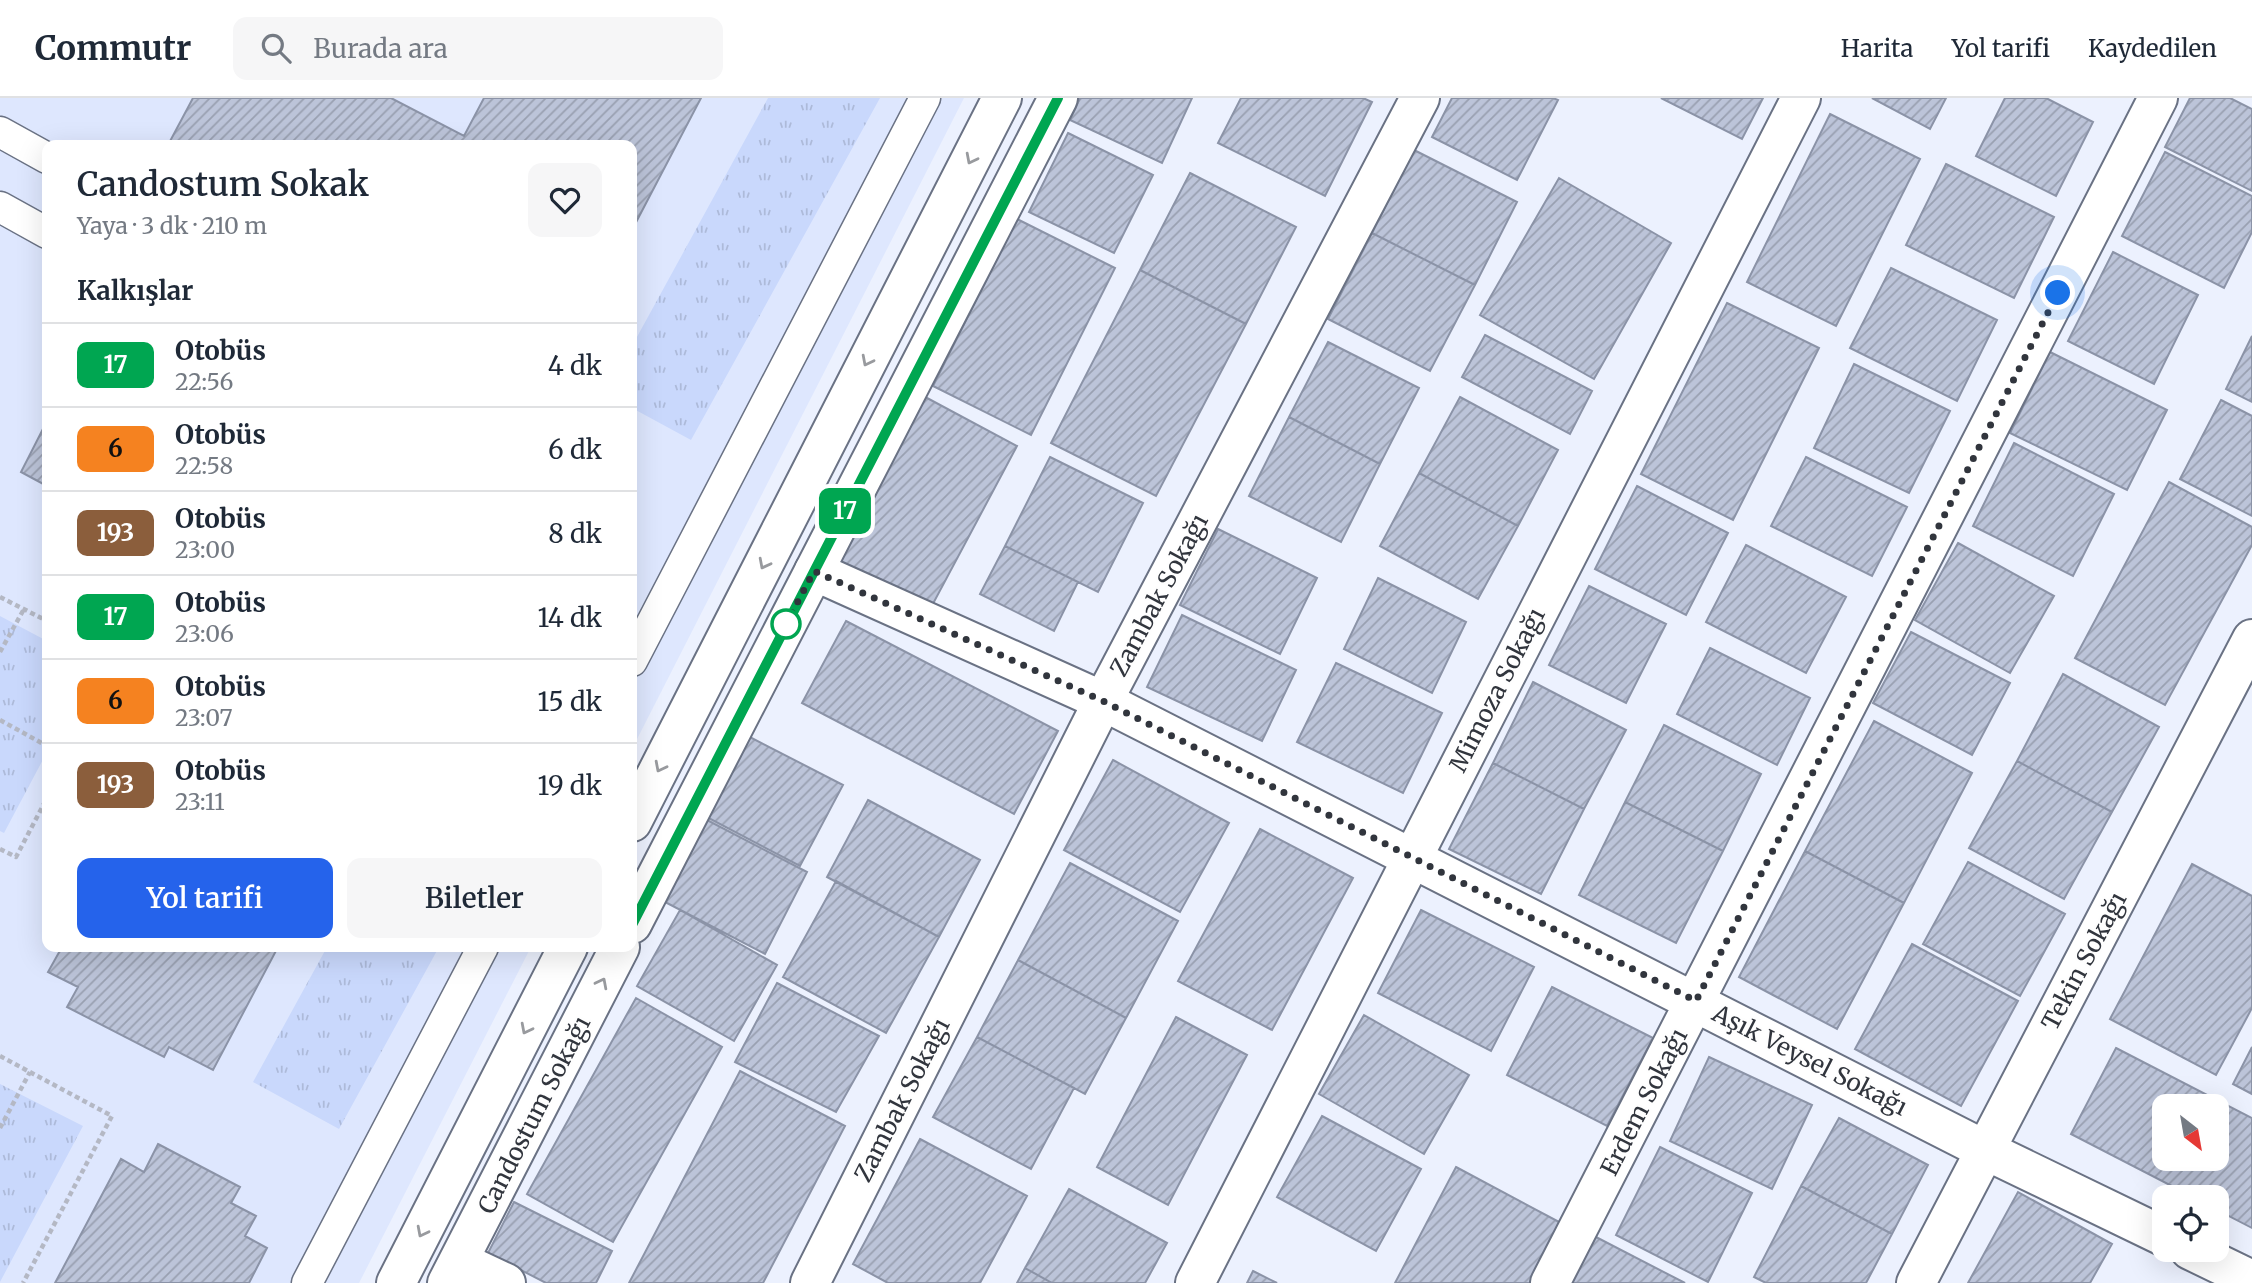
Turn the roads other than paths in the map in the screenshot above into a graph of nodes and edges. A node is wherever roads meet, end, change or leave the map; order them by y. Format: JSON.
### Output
{"nodes":[{"id":1,"x":925,"y":98,"type":"edge"},
{"id":2,"x":1002,"y":98,"type":"edge"},
{"id":3,"x":1058,"y":98,"type":"edge"},
{"id":4,"x":1420,"y":98,"type":"edge"},
{"id":5,"x":1801,"y":98,"type":"edge"},
{"id":6,"x":2158,"y":98,"type":"edge"},
{"id":7,"x":0,"y":132,"type":"edge"},
{"id":8,"x":42,"y":155,"type":"edge"},
{"id":9,"x":0,"y":208,"type":"edge"},
{"id":10,"x":42,"y":230,"type":"edge"},
{"id":11,"x":814,"y":571,"type":"junction"},
{"id":12,"x":637,"y":651,"type":"edge"},
{"id":13,"x":2247,"y":663,"type":"edge"},
{"id":14,"x":1103,"y":701,"type":"junction"},
{"id":15,"x":637,"y":812,"type":"edge"},
{"id":16,"x":1412,"y":856,"type":"junction"},
{"id":17,"x":637,"y":915,"type":"edge"},
{"id":18,"x":480,"y":952,"type":"edge"},
{"id":19,"x":565,"y":952,"type":"edge"},
{"id":20,"x":617,"y":952,"type":"edge"},
{"id":21,"x":1696,"y":1001,"type":"junction"},
{"id":22,"x":1985,"y":1150,"type":"junction"},
{"id":23,"x":2152,"y":1231,"type":"edge"},
{"id":24,"x":2215,"y":1262,"type":"edge"},
{"id":25,"x":453,"y":1272,"type":"edge"},
{"id":26,"x":2252,"y":1280,"type":"edge"},
{"id":27,"x":307,"y":1283,"type":"edge"},
{"id":28,"x":396,"y":1283,"type":"edge"},
{"id":29,"x":506,"y":1283,"type":"edge"},
{"id":30,"x":810,"y":1283,"type":"edge"},
{"id":31,"x":1195,"y":1283,"type":"edge"},
{"id":32,"x":1550,"y":1283,"type":"edge"},
{"id":33,"x":1916,"y":1283,"type":"edge"}],
"edges":[{"from":1,"to":12,"type":"lane"},
{"from":2,"to":15,"type":"street","one_way":true},
{"from":3,"to":11,"type":"street"},
{"from":4,"to":14,"type":"street","name":"Zambak Sokağı"},
{"from":5,"to":16,"type":"street","name":"Mimoza Sokağı"},
{"from":6,"to":21,"type":"street","name":"Erdem Sokağı"},
{"from":7,"to":8,"type":"lane"},
{"from":9,"to":10,"type":"lane"},
{"from":11,"to":14,"type":"street","name":"Aşık Veysel Sokağı"},
{"from":11,"to":17,"type":"street"},
{"from":13,"to":22,"type":"street","name":"Tekin Sokağı"},
{"from":14,"to":16,"type":"street","name":"Aşık Veysel Sokağı"},
{"from":14,"to":30,"type":"street","name":"Zambak Sokağı"},
{"from":16,"to":21,"type":"street","name":"Aşık Veysel Sokağı"},
{"from":16,"to":31,"type":"street","name":"Mimoza Sokağı"},
{"from":18,"to":27,"type":"lane"},
{"from":19,"to":28,"type":"street","one_way":true},
{"from":25,"to":20,"type":"street","name":"Candostum Sokağı","one_way":true},
{"from":21,"to":22,"type":"street","name":"Aşık Veysel Sokağı"},
{"from":21,"to":32,"type":"street","name":"Erdem Sokağı"},
{"from":22,"to":23,"type":"street","name":"Aşık Veysel Sokağı"},
{"from":22,"to":33,"type":"street","name":"Tekin Sokağı"},
{"from":24,"to":26,"type":"street"},
{"from":25,"to":29,"type":"street"}]}
